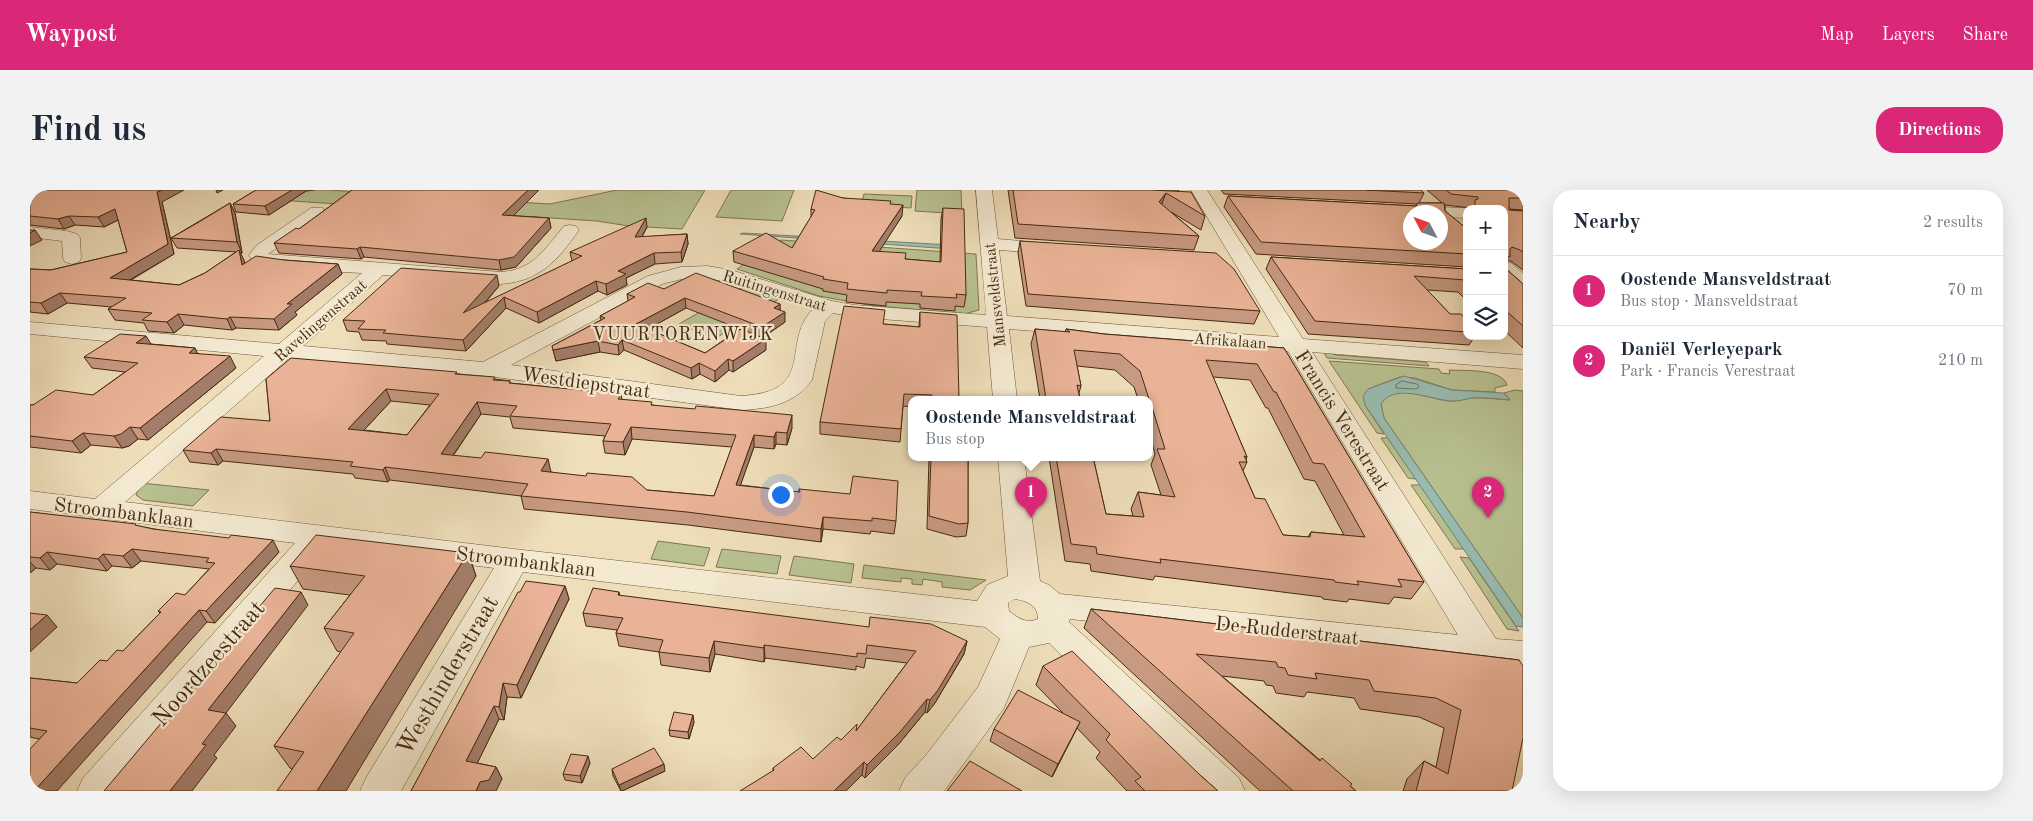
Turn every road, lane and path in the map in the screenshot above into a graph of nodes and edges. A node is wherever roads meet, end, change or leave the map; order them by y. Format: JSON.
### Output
{"nodes":[{"id":1,"x":984,"y":190,"type":"edge"},
{"id":2,"x":1197,"y":196,"type":"edge"},
{"id":3,"x":1421,"y":196,"type":"edge"},
{"id":4,"x":1225,"y":201,"type":"dead end"},
{"id":5,"x":1432,"y":205,"type":"edge"},
{"id":6,"x":1392,"y":210,"type":"edge"},
{"id":7,"x":1403,"y":210,"type":"edge"},
{"id":8,"x":318,"y":212,"type":"edge"},
{"id":9,"x":1448,"y":212,"type":"edge"},
{"id":10,"x":1463,"y":213,"type":"edge"},
{"id":11,"x":1448,"y":218,"type":"edge"},
{"id":12,"x":1460,"y":229,"type":"edge"},
{"id":13,"x":570,"y":230,"type":"dead end"},
{"id":14,"x":30,"y":232,"type":"edge"},
{"id":15,"x":989,"y":244,"type":"junction"},
{"id":16,"x":1076,"y":250,"type":"edge"},
{"id":17,"x":72,"y":258,"type":"dead end"},
{"id":18,"x":1224,"y":259,"type":"edge"},
{"id":19,"x":1243,"y":260,"type":"junction"},
{"id":20,"x":1263,"y":262,"type":"dead end"},
{"id":21,"x":379,"y":269,"type":"junction"},
{"id":22,"x":828,"y":306,"type":"junction"},
{"id":23,"x":997,"y":322,"type":"junction"},
{"id":24,"x":30,"y":328,"type":"edge"},
{"id":25,"x":1296,"y":345,"type":"junction"},
{"id":26,"x":283,"y":351,"type":"junction"},
{"id":27,"x":1523,"y":362,"type":"edge"},
{"id":28,"x":487,"y":369,"type":"junction"},
{"id":29,"x":1005,"y":396,"type":"edge"},
{"id":30,"x":1011,"y":461,"type":"edge"},
{"id":31,"x":30,"y":500,"type":"edge"},
{"id":32,"x":100,"y":509,"type":"junction"},
{"id":33,"x":320,"y":535,"type":"junction"},
{"id":34,"x":514,"y":560,"type":"junction"},
{"id":35,"x":1028,"y":613,"type":"junction"},
{"id":36,"x":1486,"y":651,"type":"junction"},
{"id":37,"x":1523,"y":655,"type":"edge"},
{"id":38,"x":97,"y":791,"type":"edge"},
{"id":39,"x":380,"y":791,"type":"edge"},
{"id":40,"x":919,"y":791,"type":"edge"},
{"id":41,"x":1225,"y":791,"type":"edge"}],
"edges":[{"from":1,"to":15,"type":"street","name":"Mansveldstraat"},
{"from":2,"to":4,"type":"street"},
{"from":2,"to":19,"type":"street","name":"Francis Verestraat"},
{"from":3,"to":5,"type":"street"},
{"from":6,"to":7,"type":"street"},
{"from":8,"to":21,"type":"street"},
{"from":9,"to":10,"type":"street"},
{"from":11,"to":12,"type":"street"},
{"from":13,"to":21,"type":"street","name":"Ravelingenstraat"},
{"from":14,"to":17,"type":"street"},
{"from":15,"to":16,"type":"street"},
{"from":15,"to":23,"type":"street","name":"Mansveldstraat"},
{"from":18,"to":19,"type":"street"},
{"from":19,"to":20,"type":"street"},
{"from":19,"to":25,"type":"street","name":"Francis Verestraat"},
{"from":21,"to":26,"type":"street","name":"Ravelingenstraat"},
{"from":22,"to":23,"type":"street","name":"Ruitingenstraat"},
{"from":22,"to":28,"type":"street","name":"Ruitingenstraat"},
{"from":22,"to":28,"type":"street","name":"Westdiepstraat"},
{"from":23,"to":25,"type":"street","name":"Afrikalaan"},
{"from":23,"to":29,"type":"street","name":"Mansveldstraat"},
{"from":24,"to":26,"type":"street","name":"Westdiepstraat"},
{"from":25,"to":27,"type":"street","name":"Afrikalaan"},
{"from":25,"to":36,"type":"street","name":"Francis Verestraat"},
{"from":26,"to":28,"type":"street","name":"Westdiepstraat"},
{"from":26,"to":32,"type":"street","name":"Ravelingenstraat"},
{"from":30,"to":35,"type":"street"},
{"from":31,"to":32,"type":"street","name":"Stroombanklaan"},
{"from":32,"to":33,"type":"street","name":"Stroombanklaan"},
{"from":33,"to":34,"type":"street","name":"Stroombanklaan"},
{"from":33,"to":38,"type":"street","name":"Noordzeestraat"},
{"from":34,"to":35,"type":"street","name":"Stroombanklaan"},
{"from":34,"to":39,"type":"street","name":"Westhinderstraat"},
{"from":35,"to":36,"type":"street","name":"De Rudderstraat"},
{"from":35,"to":40,"type":"street"},
{"from":35,"to":41,"type":"street"},
{"from":36,"to":37,"type":"street","name":"De Rudderstraat"}]}
